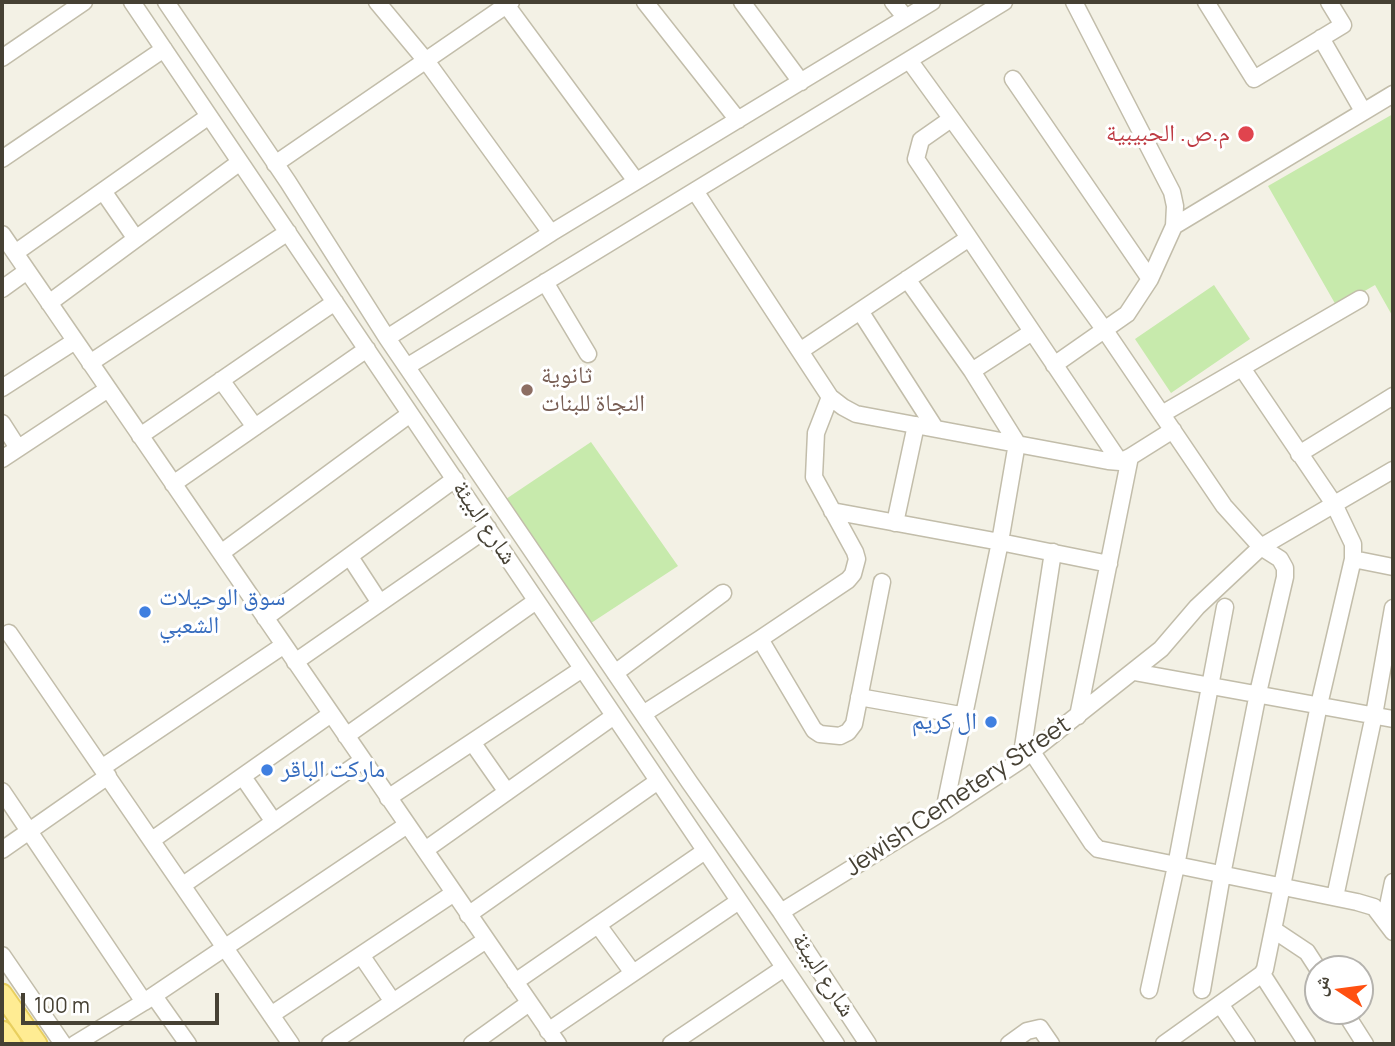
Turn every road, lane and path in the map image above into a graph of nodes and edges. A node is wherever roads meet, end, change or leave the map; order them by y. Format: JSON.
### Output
{"nodes":[{"id":1,"x":84,"y":2,"type":"edge"},
{"id":2,"x":132,"y":2,"type":"edge"},
{"id":3,"x":166,"y":2,"type":"edge"},
{"id":4,"x":377,"y":2,"type":"edge"},
{"id":5,"x":645,"y":2,"type":"edge"},
{"id":6,"x":742,"y":2,"type":"edge"},
{"id":7,"x":893,"y":2,"type":"edge"},
{"id":8,"x":932,"y":2,"type":"edge"},
{"id":9,"x":1004,"y":2,"type":"edge"},
{"id":10,"x":1074,"y":2,"type":"edge"},
{"id":11,"x":1206,"y":2,"type":"edge"},
{"id":12,"x":1329,"y":2,"type":"edge"},
{"id":13,"x":508,"y":3,"type":"edge"},
{"id":14,"x":905,"y":18,"type":"junction"},
{"id":15,"x":1321,"y":38,"type":"junction"},
{"id":16,"x":164,"y":49,"type":"junction"},
{"id":17,"x":4,"y":53,"type":"edge"},
{"id":18,"x":909,"y":60,"type":"junction"},
{"id":19,"x":427,"y":62,"type":"junction"},
{"id":20,"x":1013,"y":79,"type":"dead end"},
{"id":21,"x":801,"y":82,"type":"junction"},
{"id":22,"x":1393,"y":94,"type":"edge"},
{"id":23,"x":1363,"y":111,"type":"junction"},
{"id":24,"x":209,"y":116,"type":"junction"},
{"id":25,"x":951,"y":119,"type":"junction"},
{"id":26,"x":738,"y":120,"type":"junction"},
{"id":27,"x":2,"y":159,"type":"edge"},
{"id":28,"x":240,"y":162,"type":"junction"},
{"id":29,"x":275,"y":164,"type":"junction"},
{"id":30,"x":636,"y":181,"type":"junction"},
{"id":31,"x":103,"y":191,"type":"junction"},
{"id":32,"x":695,"y":191,"type":"junction"},
{"id":33,"x":1174,"y":226,"type":"junction"},
{"id":34,"x":288,"y":232,"type":"junction"},
{"id":35,"x":551,"y":233,"type":"junction"},
{"id":36,"x":2,"y":234,"type":"edge"},
{"id":37,"x":969,"y":238,"type":"junction"},
{"id":38,"x":136,"y":239,"type":"junction"},
{"id":39,"x":15,"y":253,"type":"junction"},
{"id":40,"x":27,"y":271,"type":"junction"},
{"id":41,"x":907,"y":279,"type":"junction"},
{"id":42,"x":1150,"y":279,"type":"junction"},
{"id":43,"x":545,"y":282,"type":"junction"},
{"id":44,"x":2,"y":289,"type":"edge"},
{"id":45,"x":1360,"y":299,"type":"dead end"},
{"id":46,"x":335,"y":302,"type":"junction"},
{"id":47,"x":49,"y":303,"type":"junction"},
{"id":48,"x":860,"y":311,"type":"junction"},
{"id":49,"x":1104,"y":329,"type":"junction"},
{"id":50,"x":1032,"y":332,"type":"junction"},
{"id":51,"x":387,"y":338,"type":"junction"},
{"id":52,"x":75,"y":341,"type":"junction"},
{"id":53,"x":367,"y":349,"type":"junction"},
{"id":54,"x":800,"y":351,"type":"junction"},
{"id":55,"x":588,"y":354,"type":"dead end"},
{"id":56,"x":90,"y":363,"type":"junction"},
{"id":57,"x":1054,"y":365,"type":"junction"},
{"id":58,"x":408,"y":366,"type":"junction"},
{"id":59,"x":1242,"y":368,"type":"junction"},
{"id":60,"x":972,"y":370,"type":"junction"},
{"id":61,"x":221,"y":380,"type":"junction"},
{"id":62,"x":2,"y":388,"type":"edge"},
{"id":63,"x":108,"y":389,"type":"junction"},
{"id":64,"x":1393,"y":396,"type":"edge"},
{"id":65,"x":830,"y":397,"type":"junction"},
{"id":66,"x":410,"y":414,"type":"junction"},
{"id":67,"x":1162,"y":414,"type":"junction"},
{"id":68,"x":2,"y":423,"type":"edge"},
{"id":69,"x":916,"y":425,"type":"junction"},
{"id":70,"x":254,"y":427,"type":"junction"},
{"id":71,"x":935,"y":428,"type":"junction"},
{"id":72,"x":1173,"y":430,"type":"junction"},
{"id":73,"x":140,"y":436,"type":"junction"},
{"id":74,"x":1017,"y":443,"type":"junction"},
{"id":75,"x":18,"y":448,"type":"junction"},
{"id":76,"x":1299,"y":454,"type":"junction"},
{"id":77,"x":2,"y":459,"type":"edge"},
{"id":78,"x":1125,"y":459,"type":"junction"},
{"id":79,"x":1393,"y":470,"type":"edge"},
{"id":80,"x":455,"y":480,"type":"junction"},
{"id":81,"x":173,"y":484,"type":"junction"},
{"id":82,"x":1334,"y":505,"type":"junction"},
{"id":83,"x":832,"y":511,"type":"junction"},
{"id":84,"x":895,"y":523,"type":"junction"},
{"id":85,"x":488,"y":528,"type":"junction"},
{"id":86,"x":1000,"y":542,"type":"junction"},
{"id":87,"x":1261,"y":547,"type":"junction"},
{"id":88,"x":1054,"y":552,"type":"junction"},
{"id":89,"x":220,"y":553,"type":"junction"},
{"id":90,"x":349,"y":556,"type":"junction"},
{"id":91,"x":1353,"y":559,"type":"junction"},
{"id":92,"x":1109,"y":564,"type":"junction"},
{"id":93,"x":1393,"y":567,"type":"edge"},
{"id":94,"x":882,"y":582,"type":"dead end"},
{"id":95,"x":723,"y":593,"type":"dead end"},
{"id":96,"x":536,"y":601,"type":"junction"},
{"id":97,"x":380,"y":603,"type":"junction"},
{"id":98,"x":1225,"y":607,"type":"dead end"},
{"id":99,"x":1393,"y":608,"type":"edge"},
{"id":100,"x":265,"y":618,"type":"junction"},
{"id":101,"x":9,"y":633,"type":"dead end"},
{"id":102,"x":760,"y":639,"type":"junction"},
{"id":103,"x":284,"y":645,"type":"junction"},
{"id":104,"x":295,"y":662,"type":"junction"},
{"id":105,"x":582,"y":669,"type":"junction"},
{"id":106,"x":1134,"y":672,"type":"junction"},
{"id":107,"x":615,"y":673,"type":"junction"},
{"id":108,"x":1211,"y":685,"type":"junction"},
{"id":109,"x":1258,"y":694,"type":"junction"},
{"id":110,"x":859,"y":697,"type":"junction"},
{"id":111,"x":1320,"y":705,"type":"junction"},
{"id":112,"x":643,"y":714,"type":"junction"},
{"id":113,"x":331,"y":715,"type":"junction"},
{"id":114,"x":1374,"y":715,"type":"junction"},
{"id":115,"x":614,"y":716,"type":"junction"},
{"id":116,"x":965,"y":716,"type":"junction"},
{"id":117,"x":1078,"y":716,"type":"junction"},
{"id":118,"x":1393,"y":719,"type":"edge"},
{"id":119,"x":346,"y":736,"type":"junction"},
{"id":120,"x":472,"y":742,"type":"junction"},
{"id":121,"x":1026,"y":756,"type":"junction"},
{"id":122,"x":363,"y":760,"type":"junction"},
{"id":123,"x":106,"y":771,"type":"junction"},
{"id":124,"x":243,"y":777,"type":"junction"},
{"id":125,"x":658,"y":781,"type":"junction"},
{"id":126,"x":690,"y":783,"type":"junction"},
{"id":127,"x":2,"y":791,"type":"edge"},
{"id":128,"x":507,"y":792,"type":"junction"},
{"id":129,"x":388,"y":798,"type":"junction"},
{"id":130,"x":669,"y":798,"type":"junction"},
{"id":131,"x":944,"y":811,"type":"junction"},
{"id":132,"x":274,"y":822,"type":"junction"},
{"id":133,"x":407,"y":825,"type":"junction"},
{"id":134,"x":30,"y":831,"type":"junction"},
{"id":135,"x":152,"y":840,"type":"junction"},
{"id":136,"x":2,"y":850,"type":"edge"},
{"id":137,"x":425,"y":850,"type":"junction"},
{"id":138,"x":705,"y":851,"type":"junction"},
{"id":139,"x":1176,"y":866,"type":"junction"},
{"id":140,"x":1223,"y":875,"type":"junction"},
{"id":141,"x":1393,"y":882,"type":"edge"},
{"id":142,"x":183,"y":885,"type":"junction"},
{"id":143,"x":1283,"y":887,"type":"junction"},
{"id":144,"x":454,"y":893,"type":"junction"},
{"id":145,"x":1335,"y":897,"type":"junction"},
{"id":146,"x":739,"y":901,"type":"junction"},
{"id":147,"x":781,"y":912,"type":"junction"},
{"id":148,"x":468,"y":915,"type":"junction"},
{"id":149,"x":598,"y":925,"type":"junction"},
{"id":150,"x":1389,"y":926,"type":"edge"},
{"id":151,"x":1274,"y":930,"type":"junction"},
{"id":152,"x":486,"y":940,"type":"junction"},
{"id":153,"x":225,"y":947,"type":"junction"},
{"id":154,"x":2,"y":955,"type":"edge"},
{"id":155,"x":361,"y":955,"type":"junction"},
{"id":156,"x":1309,"y":955,"type":"edge"},
{"id":157,"x":784,"y":968,"type":"junction"},
{"id":158,"x":633,"y":973,"type":"junction"},
{"id":159,"x":1262,"y":974,"type":"junction"},
{"id":160,"x":515,"y":982,"type":"junction"},
{"id":161,"x":1149,"y":990,"type":"dead end"},
{"id":162,"x":1202,"y":990,"type":"dead end"},
{"id":163,"x":2,"y":994,"type":"edge"},
{"id":164,"x":149,"y":999,"type":"junction"},
{"id":165,"x":393,"y":1002,"type":"junction"},
{"id":166,"x":529,"y":1003,"type":"junction"},
{"id":167,"x":1220,"y":1004,"type":"junction"},
{"id":168,"x":271,"y":1015,"type":"junction"},
{"id":169,"x":1353,"y":1025,"type":"edge"},
{"id":170,"x":2,"y":1031,"type":"edge"},
{"id":171,"x":553,"y":1037,"type":"edge"},
{"id":172,"x":1174,"y":1041,"type":"edge"},
{"id":173,"x":829,"y":1042,"type":"edge"},
{"id":174,"x":11,"y":1044,"type":"edge"},
{"id":175,"x":37,"y":1044,"type":"edge"},
{"id":176,"x":62,"y":1044,"type":"edge"},
{"id":177,"x":75,"y":1044,"type":"edge"},
{"id":178,"x":188,"y":1044,"type":"edge"},
{"id":179,"x":291,"y":1044,"type":"edge"},
{"id":180,"x":330,"y":1044,"type":"edge"},
{"id":181,"x":472,"y":1044,"type":"edge"},
{"id":182,"x":671,"y":1044,"type":"edge"},
{"id":183,"x":868,"y":1044,"type":"edge"},
{"id":184,"x":1009,"y":1044,"type":"edge"},
{"id":185,"x":1051,"y":1044,"type":"edge"},
{"id":186,"x":1247,"y":1044,"type":"edge"},
{"id":187,"x":1307,"y":1044,"type":"edge"},
{"id":188,"x":1365,"y":1044,"type":"edge"}],
"edges":[{"from":1,"to":17,"type":"street"},
{"from":2,"to":16,"type":"street","name":"شارع البيئة"},
{"from":3,"to":29,"type":"street","name":"شارع البيئة"},
{"from":4,"to":19,"type":"street"},
{"from":5,"to":26,"type":"street"},
{"from":6,"to":21,"type":"street"},
{"from":7,"to":14,"type":"street"},
{"from":8,"to":14,"type":"street"},
{"from":9,"to":18,"type":"street"},
{"from":10,"to":33,"type":"street"},
{"from":11,"to":15,"type":"street"},
{"from":12,"to":15,"type":"street"},
{"from":13,"to":19,"type":"street"},
{"from":13,"to":30,"type":"street"},
{"from":14,"to":21,"type":"street"},
{"from":15,"to":23,"type":"street"},
{"from":16,"to":24,"type":"street","name":"شارع البيئة"},
{"from":16,"to":27,"type":"street"},
{"from":18,"to":25,"type":"street"},
{"from":18,"to":32,"type":"street"},
{"from":19,"to":29,"type":"street"},
{"from":19,"to":35,"type":"street"},
{"from":20,"to":42,"type":"street"},
{"from":21,"to":26,"type":"street"},
{"from":22,"to":23,"type":"street"},
{"from":23,"to":33,"type":"street"},
{"from":24,"to":28,"type":"street","name":"شارع البيئة"},
{"from":24,"to":31,"type":"street"},
{"from":25,"to":37,"type":"street"},
{"from":25,"to":49,"type":"street"},
{"from":26,"to":30,"type":"street"},
{"from":28,"to":34,"type":"street","name":"شارع البيئة"},
{"from":28,"to":38,"type":"street"},
{"from":29,"to":51,"type":"street","name":"شارع البيئة"},
{"from":30,"to":35,"type":"street"},
{"from":31,"to":38,"type":"street"},
{"from":31,"to":39,"type":"street"},
{"from":32,"to":43,"type":"street"},
{"from":32,"to":54,"type":"street"},
{"from":33,"to":42,"type":"street"},
{"from":34,"to":46,"type":"street","name":"شارع البيئة"},
{"from":34,"to":56,"type":"street"},
{"from":35,"to":51,"type":"street"},
{"from":36,"to":39,"type":"street"},
{"from":37,"to":41,"type":"street"},
{"from":37,"to":50,"type":"street"},
{"from":38,"to":47,"type":"street"},
{"from":39,"to":40,"type":"street"},
{"from":40,"to":44,"type":"street"},
{"from":40,"to":47,"type":"street"},
{"from":41,"to":48,"type":"street"},
{"from":41,"to":60,"type":"street"},
{"from":42,"to":49,"type":"street"},
{"from":43,"to":55,"type":"street"},
{"from":43,"to":58,"type":"street"},
{"from":45,"to":59,"type":"street"},
{"from":46,"to":53,"type":"street","name":"شارع البيئة"},
{"from":46,"to":61,"type":"street"},
{"from":47,"to":52,"type":"street"},
{"from":48,"to":54,"type":"street"},
{"from":48,"to":71,"type":"street"},
{"from":49,"to":57,"type":"street"},
{"from":49,"to":67,"type":"street"},
{"from":50,"to":57,"type":"street"},
{"from":50,"to":60,"type":"street"},
{"from":51,"to":58,"type":"street","name":"شارع البيئة"},
{"from":52,"to":56,"type":"street"},
{"from":52,"to":62,"type":"street"},
{"from":53,"to":66,"type":"street","name":"شارع البيئة"},
{"from":53,"to":70,"type":"street"},
{"from":54,"to":65,"type":"street"},
{"from":56,"to":63,"type":"street"},
{"from":57,"to":78,"type":"street"},
{"from":58,"to":107,"type":"street","name":"شارع البيئة"},
{"from":59,"to":67,"type":"street"},
{"from":59,"to":76,"type":"street"},
{"from":60,"to":74,"type":"street"},
{"from":61,"to":70,"type":"street"},
{"from":61,"to":73,"type":"street"},
{"from":63,"to":73,"type":"street"},
{"from":63,"to":75,"type":"street"},
{"from":64,"to":76,"type":"street"},
{"from":65,"to":69,"type":"street"},
{"from":65,"to":83,"type":"street"},
{"from":66,"to":80,"type":"street","name":"شارع البيئة"},
{"from":66,"to":89,"type":"street"},
{"from":67,"to":72,"type":"street"},
{"from":68,"to":75,"type":"street"},
{"from":69,"to":71,"type":"street"},
{"from":69,"to":84,"type":"street"},
{"from":70,"to":81,"type":"street"},
{"from":71,"to":74,"type":"street"},
{"from":72,"to":78,"type":"street"},
{"from":72,"to":87,"type":"street"},
{"from":73,"to":81,"type":"street"},
{"from":74,"to":78,"type":"street"},
{"from":74,"to":86,"type":"street"},
{"from":75,"to":77,"type":"street"},
{"from":76,"to":82,"type":"street"},
{"from":78,"to":92,"type":"street"},
{"from":79,"to":82,"type":"street","name":"Jewish Cemetery Street"},
{"from":80,"to":85,"type":"street","name":"شارع البيئة"},
{"from":80,"to":90,"type":"street"},
{"from":81,"to":89,"type":"street"},
{"from":82,"to":87,"type":"street","name":"Jewish Cemetery Street"},
{"from":82,"to":91,"type":"street"},
{"from":83,"to":84,"type":"street"},
{"from":83,"to":102,"type":"street"},
{"from":84,"to":86,"type":"street"},
{"from":85,"to":96,"type":"street","name":"شارع البيئة"},
{"from":85,"to":97,"type":"street"},
{"from":86,"to":88,"type":"street"},
{"from":86,"to":116,"type":"street"},
{"from":87,"to":106,"type":"street","name":"Jewish Cemetery Street"},
{"from":87,"to":109,"type":"street"},
{"from":88,"to":92,"type":"street"},
{"from":88,"to":121,"type":"street"},
{"from":89,"to":100,"type":"street"},
{"from":90,"to":97,"type":"street"},
{"from":90,"to":100,"type":"street"},
{"from":91,"to":93,"type":"street"},
{"from":91,"to":111,"type":"street"},
{"from":92,"to":117,"type":"street"},
{"from":94,"to":110,"type":"street"},
{"from":95,"to":107,"type":"street"},
{"from":96,"to":105,"type":"street","name":"شارع البيئة"},
{"from":96,"to":119,"type":"street"},
{"from":97,"to":104,"type":"street"},
{"from":98,"to":108,"type":"street"},
{"from":99,"to":114,"type":"street"},
{"from":100,"to":103,"type":"street"},
{"from":101,"to":123,"type":"street"},
{"from":102,"to":110,"type":"street"},
{"from":102,"to":112,"type":"street"},
{"from":103,"to":104,"type":"street"},
{"from":103,"to":123,"type":"street"},
{"from":104,"to":113,"type":"street"},
{"from":105,"to":115,"type":"street","name":"شارع البيئة"},
{"from":105,"to":120,"type":"street"},
{"from":106,"to":108,"type":"street"},
{"from":106,"to":117,"type":"street","name":"Jewish Cemetery Street"},
{"from":107,"to":112,"type":"street","name":"شارع البيئة"},
{"from":108,"to":109,"type":"street"},
{"from":108,"to":139,"type":"street"},
{"from":109,"to":111,"type":"street"},
{"from":109,"to":140,"type":"street"},
{"from":110,"to":116,"type":"street"},
{"from":111,"to":114,"type":"street"},
{"from":111,"to":143,"type":"street"},
{"from":112,"to":126,"type":"street","name":"شارع البيئة"},
{"from":113,"to":119,"type":"street"},
{"from":113,"to":124,"type":"street"},
{"from":114,"to":118,"type":"street"},
{"from":114,"to":145,"type":"street"},
{"from":115,"to":125,"type":"street","name":"شارع البيئة"},
{"from":115,"to":128,"type":"street"},
{"from":116,"to":131,"type":"street"},
{"from":117,"to":121,"type":"street","name":"Jewish Cemetery Street"},
{"from":119,"to":122,"type":"street"},
{"from":120,"to":128,"type":"street"},
{"from":120,"to":129,"type":"street"},
{"from":121,"to":131,"type":"street","name":"Jewish Cemetery Street"},
{"from":121,"to":139,"type":"street"},
{"from":122,"to":129,"type":"street"},
{"from":122,"to":132,"type":"street"},
{"from":123,"to":134,"type":"street"},
{"from":123,"to":135,"type":"street"},
{"from":124,"to":132,"type":"street"},
{"from":124,"to":135,"type":"street"},
{"from":125,"to":130,"type":"street","name":"شارع البيئة"},
{"from":125,"to":148,"type":"street"},
{"from":126,"to":130,"type":"street"},
{"from":126,"to":147,"type":"street","name":"شارع البيئة"},
{"from":127,"to":134,"type":"street"},
{"from":128,"to":137,"type":"street"},
{"from":129,"to":133,"type":"street"},
{"from":130,"to":138,"type":"street","name":"شارع البيئة"},
{"from":131,"to":147,"type":"street","name":"Jewish Cemetery Street"},
{"from":132,"to":142,"type":"street"},
{"from":133,"to":137,"type":"street"},
{"from":133,"to":153,"type":"street"},
{"from":134,"to":136,"type":"street"},
{"from":134,"to":164,"type":"street"},
{"from":135,"to":142,"type":"street"},
{"from":137,"to":144,"type":"street"},
{"from":138,"to":146,"type":"street","name":"شارع البيئة"},
{"from":138,"to":149,"type":"street"},
{"from":139,"to":140,"type":"street"},
{"from":139,"to":161,"type":"street"},
{"from":140,"to":143,"type":"street"},
{"from":140,"to":162,"type":"street"},
{"from":141,"to":150,"type":"street"},
{"from":142,"to":153,"type":"street"},
{"from":143,"to":145,"type":"street"},
{"from":143,"to":151,"type":"street"},
{"from":144,"to":148,"type":"street"},
{"from":144,"to":155,"type":"street"},
{"from":145,"to":150,"type":"street"},
{"from":146,"to":157,"type":"street","name":"شارع البيئة"},
{"from":146,"to":158,"type":"street"},
{"from":147,"to":183,"type":"street","name":"شارع البيئة"},
{"from":148,"to":152,"type":"street"},
{"from":149,"to":158,"type":"street"},
{"from":149,"to":160,"type":"street"},
{"from":151,"to":156,"type":"street"},
{"from":151,"to":159,"type":"street"},
{"from":152,"to":160,"type":"street"},
{"from":152,"to":165,"type":"street"},
{"from":153,"to":164,"type":"street"},
{"from":153,"to":168,"type":"street"},
{"from":154,"to":176,"type":"street"},
{"from":155,"to":165,"type":"street"},
{"from":155,"to":168,"type":"street"},
{"from":157,"to":173,"type":"street","name":"شارع البيئة"},
{"from":157,"to":182,"type":"street"},
{"from":158,"to":171,"type":"street"},
{"from":159,"to":167,"type":"street"},
{"from":159,"to":187,"type":"street"},
{"from":160,"to":166,"type":"street"},
{"from":163,"to":175,"type":"main road"},
{"from":164,"to":177,"type":"street"},
{"from":164,"to":178,"type":"street"},
{"from":165,"to":180,"type":"street"},
{"from":166,"to":171,"type":"street"},
{"from":166,"to":181,"type":"street"},
{"from":167,"to":172,"type":"street"},
{"from":167,"to":186,"type":"street"},
{"from":168,"to":179,"type":"street"},
{"from":169,"to":188,"type":"street"},
{"from":170,"to":174,"type":"main road"},
{"from":184,"to":185,"type":"street"}]}
